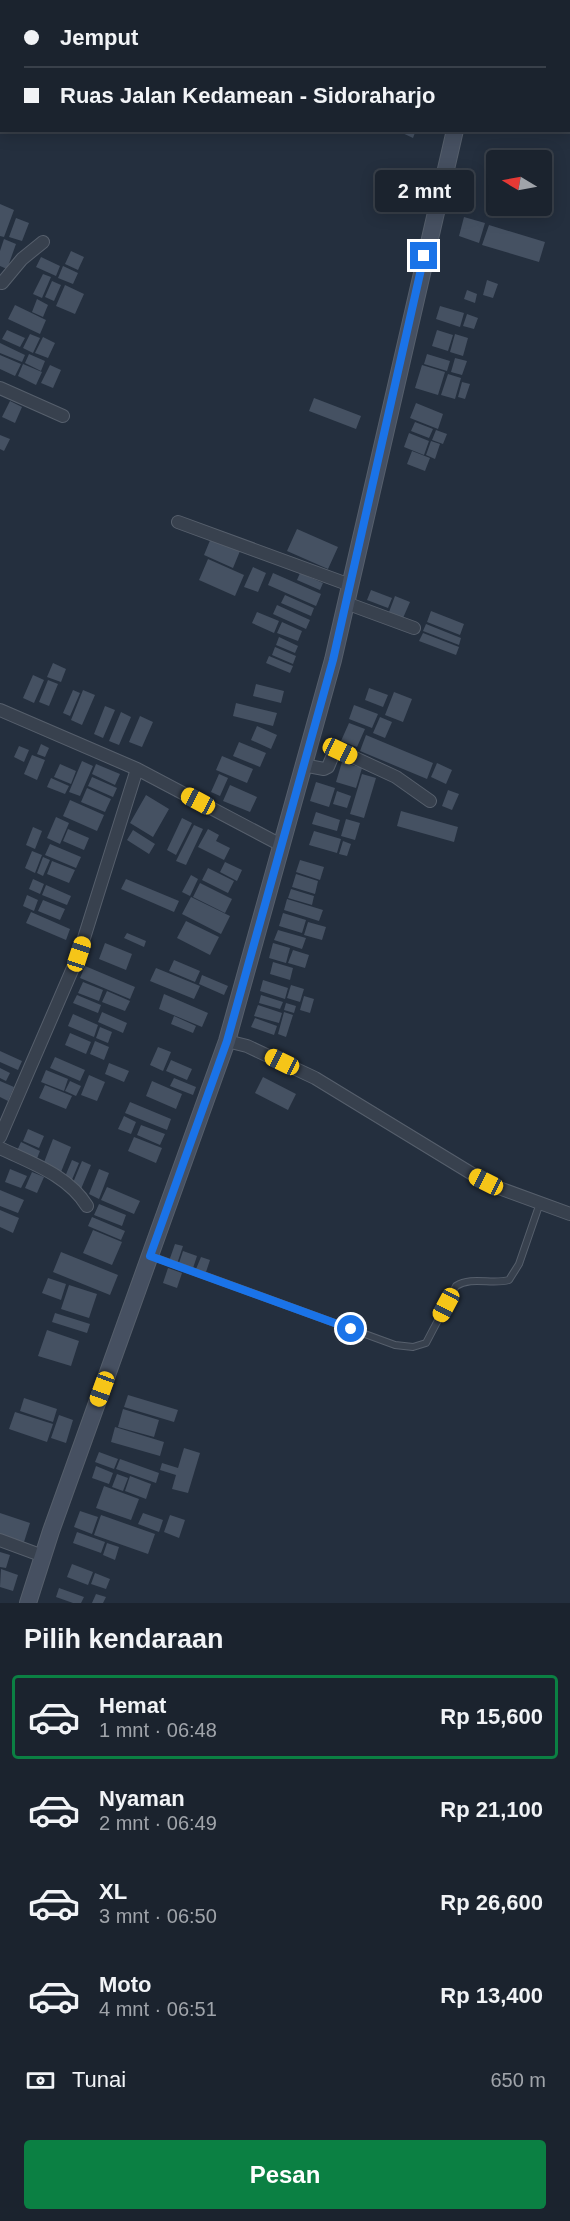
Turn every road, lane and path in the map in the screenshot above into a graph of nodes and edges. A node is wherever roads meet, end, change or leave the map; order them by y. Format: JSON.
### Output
{"nodes":[{"id":1,"x":455,"y":132,"type":"edge"},
{"id":2,"x":43,"y":243,"type":"dead end"},
{"id":3,"x":1,"y":286,"type":"edge"},
{"id":4,"x":0,"y":388,"type":"edge"},
{"id":5,"x":63,"y":416,"type":"dead end"},
{"id":6,"x":178,"y":522,"type":"dead end"},
{"id":7,"x":351,"y":585,"type":"junction"},
{"id":8,"x":346,"y":603,"type":"junction"},
{"id":9,"x":414,"y":628,"type":"dead end"},
{"id":10,"x":0,"y":710,"type":"edge"},
{"id":11,"x":303,"y":765,"type":"junction"},
{"id":12,"x":137,"y":769,"type":"junction"},
{"id":13,"x":430,"y":801,"type":"dead end"},
{"id":14,"x":281,"y":845,"type":"junction"},
{"id":15,"x":227,"y":1041,"type":"junction"},
{"id":16,"x":0,"y":1137,"type":"edge"},
{"id":17,"x":0,"y":1148,"type":"edge"},
{"id":18,"x":540,"y":1203,"type":"junction"},
{"id":19,"x":87,"y":1206,"type":"dead end"},
{"id":20,"x":570,"y":1214,"type":"edge"},
{"id":21,"x":150,"y":1256,"type":"junction"},
{"id":22,"x":0,"y":1540,"type":"edge"},
{"id":23,"x":43,"y":1556,"type":"junction"},
{"id":24,"x":28,"y":1603,"type":"edge"}],
"edges":[{"from":1,"to":7,"type":"main road"},
{"from":2,"to":3,"type":"street"},
{"from":4,"to":5,"type":"street"},
{"from":6,"to":7,"type":"street"},
{"from":7,"to":8,"type":"main road"},
{"from":8,"to":9,"type":"street"},
{"from":8,"to":11,"type":"main road"},
{"from":10,"to":12,"type":"street"},
{"from":11,"to":13,"type":"street"},
{"from":11,"to":14,"type":"main road"},
{"from":12,"to":14,"type":"street"},
{"from":12,"to":16,"type":"street"},
{"from":14,"to":15,"type":"main road"},
{"from":15,"to":18,"type":"street"},
{"from":15,"to":21,"type":"main road"},
{"from":17,"to":19,"type":"street"},
{"from":18,"to":20,"type":"street"},
{"from":18,"to":21,"type":"lane"},
{"from":21,"to":23,"type":"main road"},
{"from":22,"to":23,"type":"street"},
{"from":23,"to":24,"type":"main road"}]}
